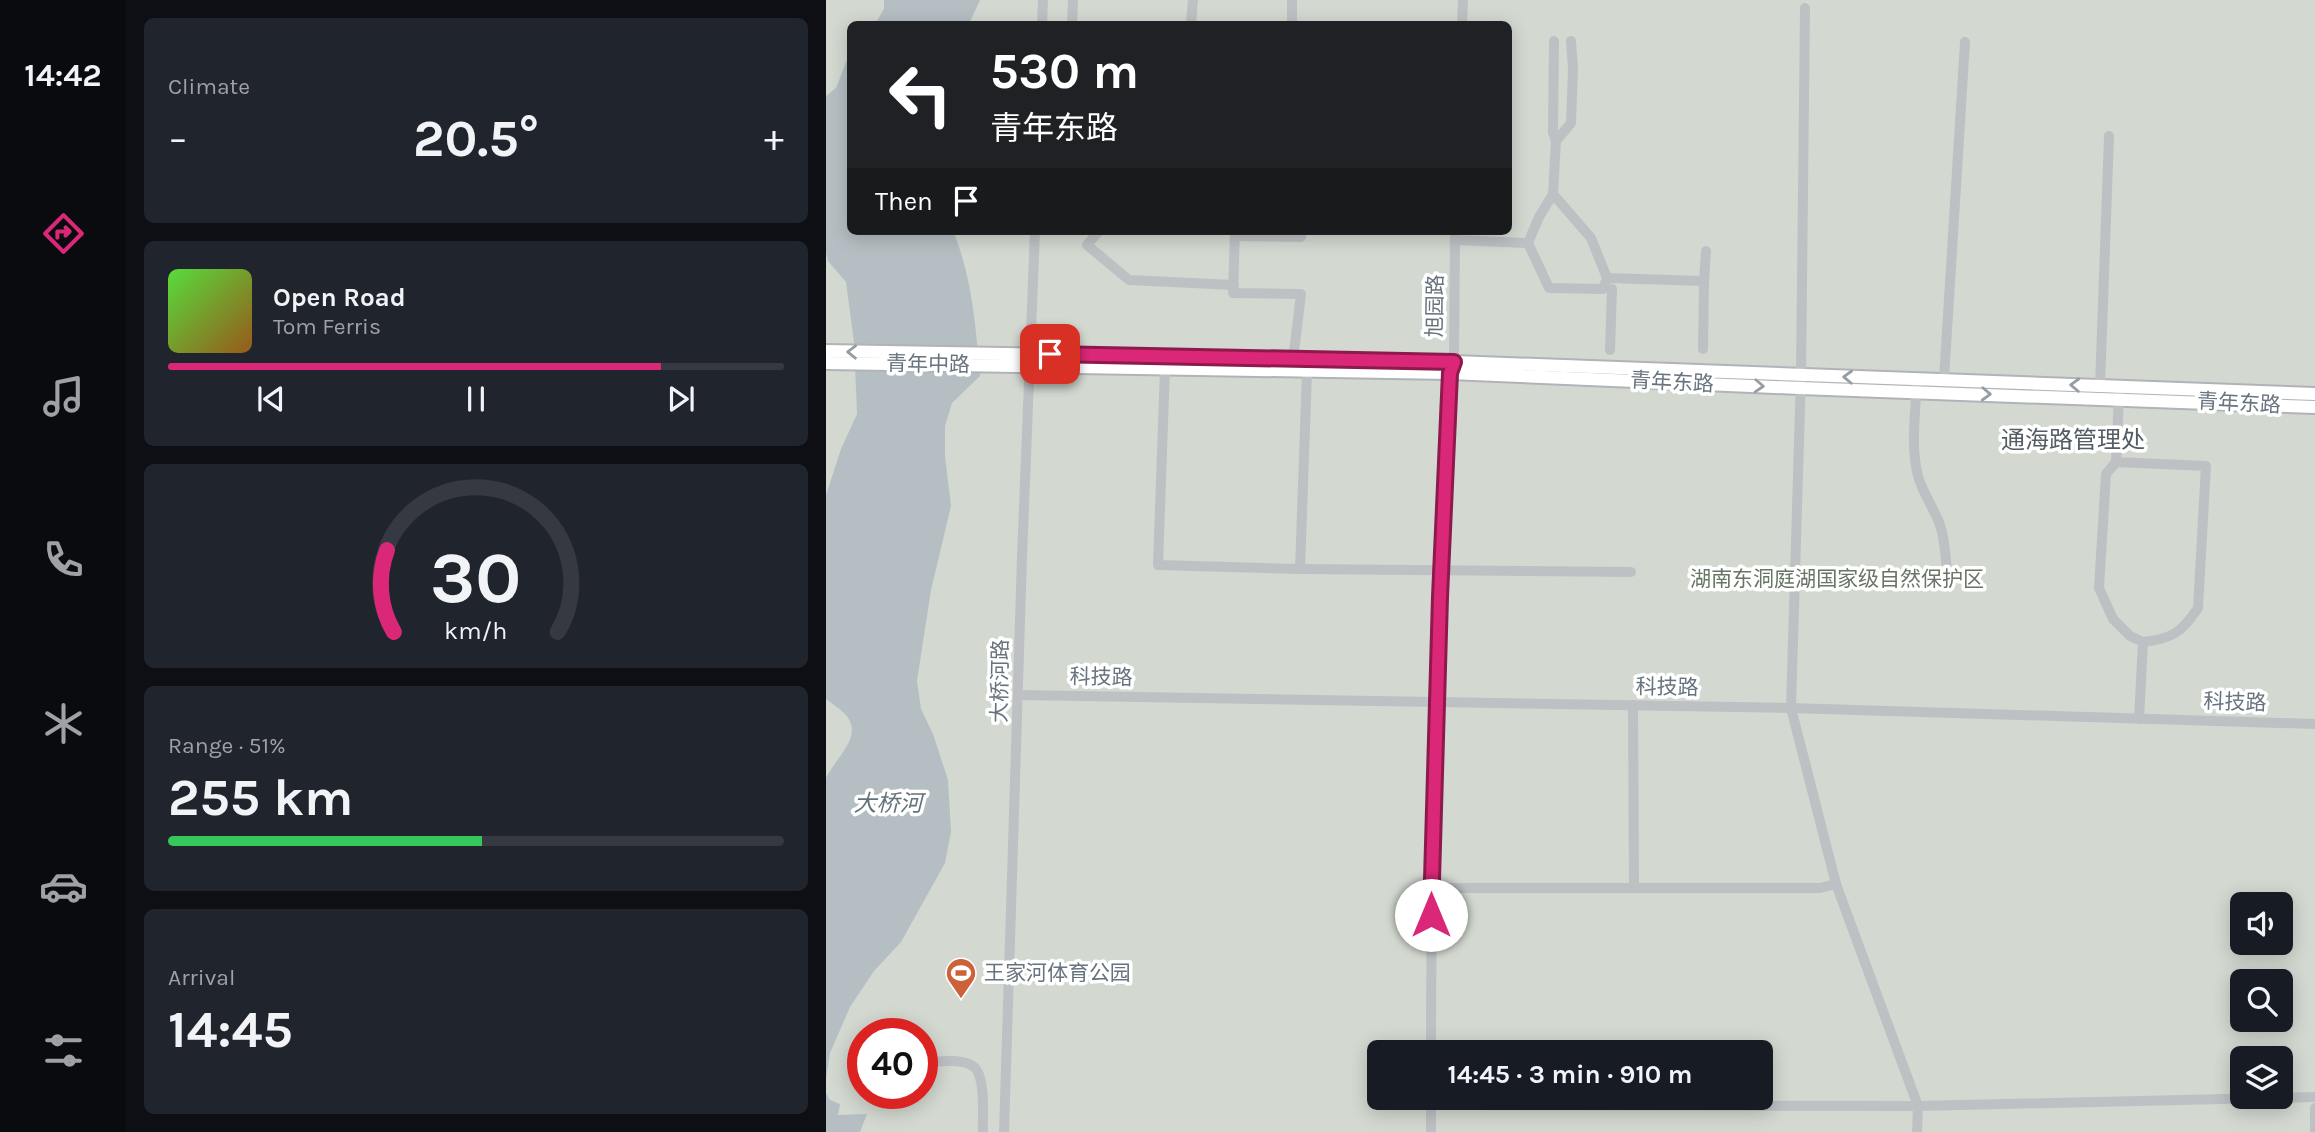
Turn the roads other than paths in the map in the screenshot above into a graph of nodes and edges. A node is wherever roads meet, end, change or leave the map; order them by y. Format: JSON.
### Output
{"nodes":[{"id":1,"x":1043,"y":0,"type":"edge"},
{"id":2,"x":1073,"y":0,"type":"edge"},
{"id":3,"x":1193,"y":0,"type":"edge"},
{"id":4,"x":1293,"y":0,"type":"edge"},
{"id":5,"x":1463,"y":0,"type":"edge"},
{"id":6,"x":1805,"y":8,"type":"dead end"},
{"id":7,"x":1042,"y":21,"type":"edge"},
{"id":8,"x":1072,"y":21,"type":"edge"},
{"id":9,"x":1191,"y":21,"type":"edge"},
{"id":10,"x":1292,"y":21,"type":"edge"},
{"id":11,"x":1462,"y":21,"type":"edge"},
{"id":12,"x":1554,"y":41,"type":"dead end"},
{"id":13,"x":1571,"y":41,"type":"dead end"},
{"id":14,"x":1965,"y":42,"type":"dead end"},
{"id":15,"x":1554,"y":55,"type":"junction"},
{"id":16,"x":1570,"y":56,"type":"junction"},
{"id":17,"x":2109,"y":136,"type":"dead end"},
{"id":18,"x":1556,"y":141,"type":"junction"},
{"id":19,"x":1553,"y":194,"type":"junction"},
{"id":20,"x":1035,"y":235,"type":"edge"},
{"id":21,"x":1096,"y":235,"type":"edge"},
{"id":22,"x":1235,"y":235,"type":"edge"},
{"id":23,"x":1268,"y":235,"type":"edge"},
{"id":24,"x":1301,"y":235,"type":"edge"},
{"id":25,"x":1455,"y":235,"type":"edge"},
{"id":26,"x":1528,"y":243,"type":"junction"},
{"id":27,"x":1706,"y":251,"type":"dead end"},
{"id":28,"x":1704,"y":281,"type":"junction"},
{"id":29,"x":1609,"y":284,"type":"junction"},
{"id":30,"x":1234,"y":285,"type":"junction"},
{"id":31,"x":1703,"y":349,"type":"dead end"},
{"id":32,"x":1610,"y":350,"type":"dead end"},
{"id":33,"x":826,"y":351,"type":"edge"},
{"id":34,"x":1024,"y":359,"type":"junction"},
{"id":35,"x":1293,"y":360,"type":"junction"},
{"id":36,"x":826,"y":363,"type":"edge"},
{"id":37,"x":1452,"y":367,"type":"junction"},
{"id":38,"x":1165,"y":368,"type":"junction"},
{"id":39,"x":1307,"y":372,"type":"junction"},
{"id":40,"x":1944,"y":379,"type":"junction"},
{"id":41,"x":1800,"y":382,"type":"junction"},
{"id":42,"x":1917,"y":385,"type":"junction"},
{"id":43,"x":2100,"y":386,"type":"junction"},
{"id":44,"x":2119,"y":393,"type":"junction"},
{"id":45,"x":2315,"y":394,"type":"edge"},
{"id":46,"x":2315,"y":407,"type":"edge"},
{"id":47,"x":2116,"y":462,"type":"junction"},
{"id":48,"x":1300,"y":569,"type":"junction"},
{"id":49,"x":1441,"y":571,"type":"junction"},
{"id":50,"x":1632,"y":572,"type":"dead end"},
{"id":51,"x":1947,"y":573,"type":"dead end"},
{"id":52,"x":2143,"y":642,"type":"junction"},
{"id":53,"x":1019,"y":695,"type":"junction"},
{"id":54,"x":1436,"y":702,"type":"junction"},
{"id":55,"x":1633,"y":705,"type":"junction"},
{"id":56,"x":1791,"y":708,"type":"junction"},
{"id":57,"x":2139,"y":719,"type":"junction"},
{"id":58,"x":2315,"y":724,"type":"edge"},
{"id":59,"x":1836,"y":884,"type":"junction"},
{"id":60,"x":1431,"y":888,"type":"junction"},
{"id":61,"x":1634,"y":888,"type":"junction"},
{"id":62,"x":1431,"y":1040,"type":"edge"},
{"id":63,"x":938,"y":1062,"type":"edge"},
{"id":64,"x":2315,"y":1097,"type":"edge"},
{"id":65,"x":1773,"y":1105,"type":"edge"},
{"id":66,"x":1918,"y":1106,"type":"junction"},
{"id":67,"x":2315,"y":1108,"type":"edge"},
{"id":68,"x":1431,"y":1110,"type":"edge"},
{"id":69,"x":983,"y":1132,"type":"edge"},
{"id":70,"x":1004,"y":1132,"type":"edge"},
{"id":71,"x":1431,"y":1132,"type":"edge"},
{"id":72,"x":1917,"y":1132,"type":"edge"},
{"id":73,"x":2315,"y":1132,"type":"edge"}],
"edges":[{"from":1,"to":7,"type":"street"},
{"from":2,"to":8,"type":"street"},
{"from":3,"to":9,"type":"street"},
{"from":4,"to":10,"type":"street"},
{"from":5,"to":11,"type":"street"},
{"from":6,"to":41,"type":"street"},
{"from":12,"to":15,"type":"street"},
{"from":13,"to":16,"type":"street"},
{"from":14,"to":40,"type":"street"},
{"from":15,"to":16,"type":"street"},
{"from":15,"to":18,"type":"street"},
{"from":16,"to":18,"type":"street"},
{"from":17,"to":43,"type":"street"},
{"from":18,"to":19,"type":"street"},
{"from":19,"to":26,"type":"street"},
{"from":19,"to":29,"type":"street"},
{"from":20,"to":34,"type":"street","name":"大桥河路"},
{"from":21,"to":30,"type":"street"},
{"from":22,"to":30,"type":"street"},
{"from":23,"to":24,"type":"street"},
{"from":25,"to":26,"type":"street"},
{"from":25,"to":37,"type":"street","name":"旭园路"},
{"from":26,"to":29,"type":"street"},
{"from":27,"to":28,"type":"street"},
{"from":28,"to":29,"type":"street"},
{"from":28,"to":31,"type":"street"},
{"from":29,"to":32,"type":"street"},
{"from":30,"to":35,"type":"street"},
{"from":34,"to":33,"type":"main road","one_way":true},
{"from":34,"to":35,"type":"main road","name":"青年东路"},
{"from":34,"to":36,"type":"main road","name":"青年中路"},
{"from":34,"to":38,"type":"main road","name":"青年东路"},
{"from":34,"to":53,"type":"street","name":"大桥河路"},
{"from":35,"to":37,"type":"main road","name":"青年东路"},
{"from":37,"to":39,"type":"main road","name":"青年东路"},
{"from":37,"to":41,"type":"main road","name":"青年东路"},
{"from":37,"to":49,"type":"street","name":"旭园路"},
{"from":38,"to":39,"type":"main road","name":"青年东路"},
{"from":38,"to":48,"type":"street"},
{"from":39,"to":48,"type":"street"},
{"from":40,"to":42,"type":"main road","name":"青年东路"},
{"from":43,"to":40,"type":"main road","name":"青年东路","one_way":true},
{"from":41,"to":42,"type":"main road","name":"青年东路"},
{"from":41,"to":56,"type":"street"},
{"from":42,"to":44,"type":"main road","name":"青年东路","one_way":true},
{"from":42,"to":51,"type":"street"},
{"from":43,"to":44,"type":"main road","name":"青年东路"},
{"from":44,"to":45,"type":"main road","name":"青年东路"},
{"from":44,"to":46,"type":"main road","name":"青年东路"},
{"from":44,"to":47,"type":"street"},
{"from":47,"to":52,"type":"street"},
{"from":47,"to":52,"type":"street"},
{"from":48,"to":49,"type":"street"},
{"from":49,"to":50,"type":"street"},
{"from":49,"to":54,"type":"street","name":"旭园路"},
{"from":52,"to":57,"type":"street"},
{"from":53,"to":54,"type":"street","name":"科技路"},
{"from":53,"to":70,"type":"street","name":"大桥河路"},
{"from":54,"to":55,"type":"street","name":"科技路"},
{"from":54,"to":60,"type":"street","name":"旭园路"},
{"from":55,"to":56,"type":"street","name":"科技路"},
{"from":55,"to":61,"type":"street"},
{"from":56,"to":57,"type":"street","name":"科技路"},
{"from":56,"to":59,"type":"street"},
{"from":57,"to":58,"type":"street","name":"科技路"},
{"from":59,"to":61,"type":"street"},
{"from":59,"to":66,"type":"street"},
{"from":60,"to":61,"type":"street"},
{"from":60,"to":62,"type":"street","name":"旭园路"},
{"from":63,"to":69,"type":"street"},
{"from":64,"to":66,"type":"street"},
{"from":65,"to":66,"type":"street"},
{"from":66,"to":72,"type":"street"},
{"from":67,"to":73,"type":"street"},
{"from":68,"to":71,"type":"street"}]}
